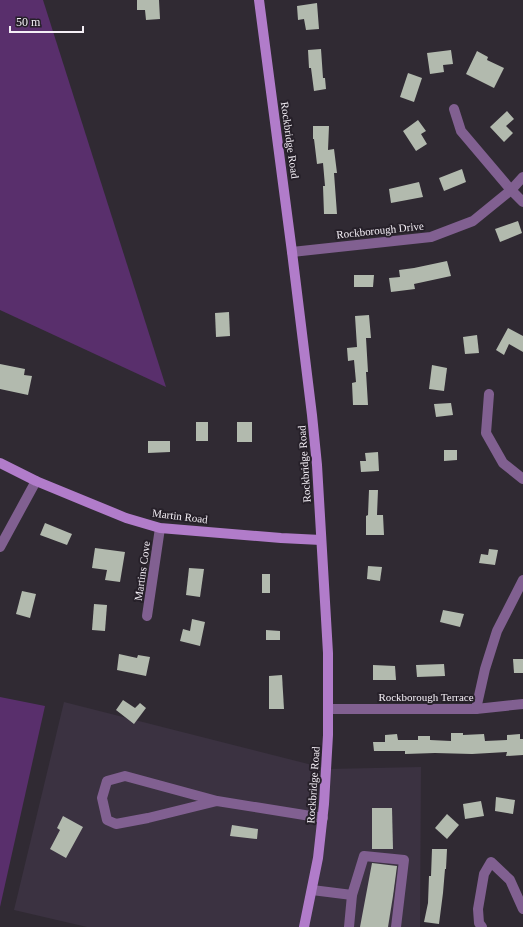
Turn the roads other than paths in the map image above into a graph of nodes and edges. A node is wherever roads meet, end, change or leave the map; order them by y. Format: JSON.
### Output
{"nodes":[{"id":1,"x":259,"y":0,"type":"edge"},
{"id":2,"x":454,"y":109,"type":"dead end"},
{"id":3,"x":523,"y":177,"type":"edge"},
{"id":4,"x":511,"y":190,"type":"junction"},
{"id":5,"x":523,"y":202,"type":"edge"},
{"id":6,"x":292,"y":252,"type":"junction"},
{"id":7,"x":489,"y":394,"type":"dead end"},
{"id":8,"x":0,"y":463,"type":"edge"},
{"id":9,"x":523,"y":479,"type":"edge"},
{"id":10,"x":36,"y":481,"type":"junction"},
{"id":11,"x":160,"y":528,"type":"junction"},
{"id":12,"x":321,"y":540,"type":"junction"},
{"id":13,"x":0,"y":547,"type":"edge"},
{"id":14,"x":523,"y":580,"type":"edge"},
{"id":15,"x":148,"y":616,"type":"dead end"},
{"id":16,"x":523,"y":704,"type":"edge"},
{"id":17,"x":328,"y":709,"type":"junction"},
{"id":18,"x":476,"y":709,"type":"junction"},
{"id":19,"x":217,"y":801,"type":"junction"},
{"id":20,"x":323,"y":818,"type":"junction"},
{"id":21,"x":312,"y":890,"type":"junction"},
{"id":22,"x":352,"y":895,"type":"junction"},
{"id":23,"x":523,"y":909,"type":"edge"},
{"id":24,"x":304,"y":927,"type":"edge"},
{"id":25,"x":348,"y":927,"type":"edge"},
{"id":26,"x":396,"y":927,"type":"edge"},
{"id":27,"x":482,"y":927,"type":"edge"}],
"edges":[{"from":1,"to":6,"type":"main road","name":"Rockbridge Road"},
{"from":2,"to":4,"type":"street"},
{"from":3,"to":4,"type":"street","name":"Rockborough Drive"},
{"from":4,"to":5,"type":"street"},
{"from":4,"to":6,"type":"street","name":"Rockborough Drive"},
{"from":6,"to":12,"type":"main road","name":"Rockbridge Road"},
{"from":7,"to":9,"type":"street"},
{"from":8,"to":10,"type":"main road","name":"Martin Road"},
{"from":10,"to":11,"type":"main road","name":"Martin Road"},
{"from":10,"to":13,"type":"street"},
{"from":11,"to":12,"type":"main road","name":"Martin Road"},
{"from":11,"to":15,"type":"street","name":"Martins Cove"},
{"from":12,"to":17,"type":"main road","name":"Rockbridge Road"},
{"from":14,"to":18,"type":"street"},
{"from":16,"to":18,"type":"street","name":"Rockborough Terrace"},
{"from":17,"to":18,"type":"street","name":"Rockborough Terrace"},
{"from":17,"to":20,"type":"main road","name":"Rockbridge Road"},
{"from":19,"to":19,"type":"street"},
{"from":19,"to":20,"type":"street"},
{"from":20,"to":21,"type":"main road","name":"Rockbridge Road"},
{"from":21,"to":22,"type":"street"},
{"from":21,"to":24,"type":"main road","name":"Rockbridge Road"},
{"from":22,"to":25,"type":"street"},
{"from":22,"to":26,"type":"street"},
{"from":23,"to":27,"type":"street"}]}
